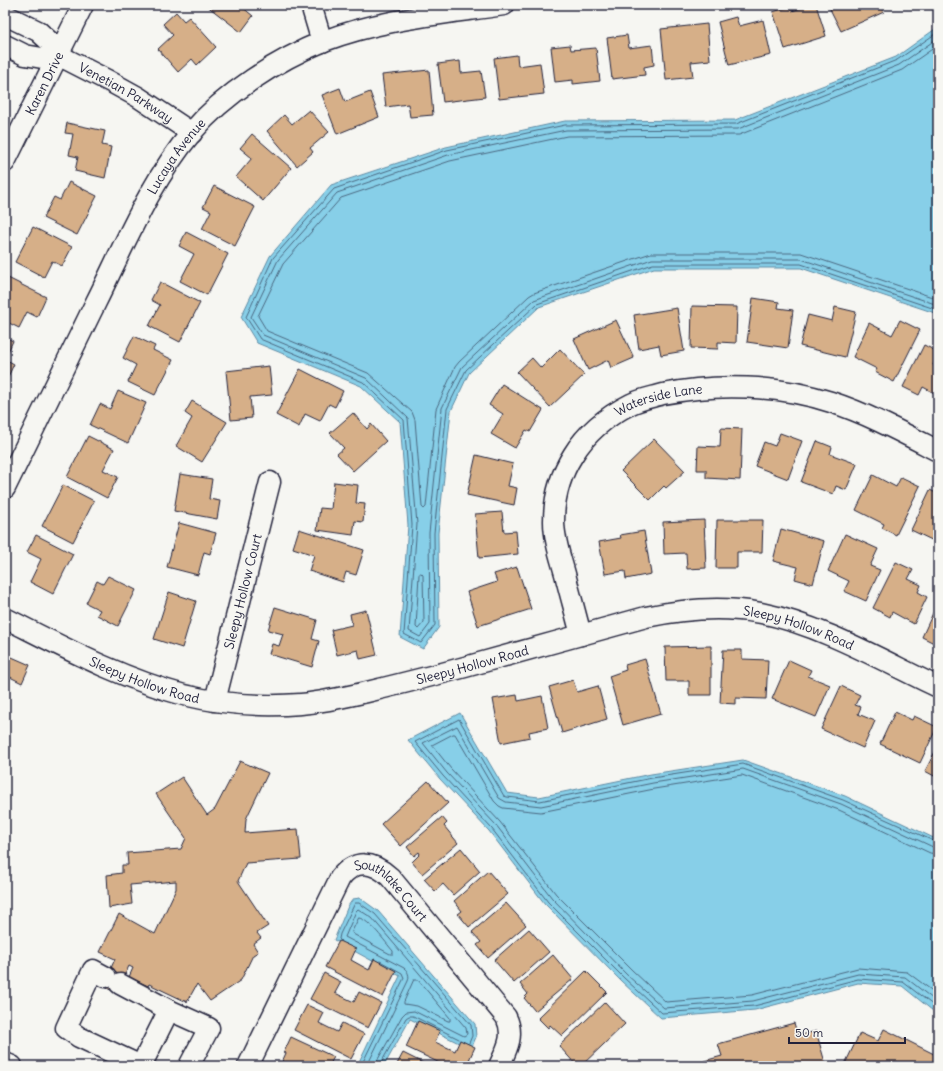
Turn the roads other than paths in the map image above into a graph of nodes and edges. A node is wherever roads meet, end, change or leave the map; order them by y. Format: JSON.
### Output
{"nodes":[{"id":1,"x":83,"y":5,"type":"edge"},
{"id":2,"x":311,"y":5,"type":"edge"},
{"id":3,"x":504,"y":5,"type":"edge"},
{"id":4,"x":5,"y":15,"type":"edge"},
{"id":5,"x":322,"y":42,"type":"junction"},
{"id":6,"x":5,"y":45,"type":"edge"},
{"id":7,"x":58,"y":55,"type":"junction"},
{"id":8,"x":192,"y":133,"type":"junction"},
{"id":9,"x":5,"y":162,"type":"edge"},
{"id":10,"x":938,"y":451,"type":"edge"},
{"id":11,"x":270,"y":482,"type":"dead end"},
{"id":12,"x":5,"y":488,"type":"edge"},
{"id":13,"x":5,"y":618,"type":"edge"},
{"id":14,"x":581,"y":635,"type":"junction"},
{"id":15,"x":938,"y":687,"type":"edge"},
{"id":16,"x":215,"y":701,"type":"junction"},
{"id":17,"x":169,"y":1010,"type":"junction"},
{"id":18,"x":5,"y":1063,"type":"edge"},
{"id":19,"x":12,"y":1066,"type":"edge"},
{"id":20,"x":141,"y":1066,"type":"edge"},
{"id":21,"x":189,"y":1066,"type":"edge"},
{"id":22,"x":248,"y":1066,"type":"edge"},
{"id":23,"x":498,"y":1066,"type":"edge"}],
"edges":[{"from":1,"to":7,"type":"street","name":"Karen Drive"},
{"from":2,"to":5,"type":"street"},
{"from":3,"to":5,"type":"street","name":"Lucaya Avenue"},
{"from":4,"to":7,"type":"street","name":"Venetian Parkway"},
{"from":5,"to":8,"type":"street","name":"Lucaya Avenue"},
{"from":6,"to":7,"type":"street"},
{"from":7,"to":8,"type":"street","name":"Venetian Parkway"},
{"from":7,"to":9,"type":"street","name":"Karen Drive"},
{"from":8,"to":12,"type":"street","name":"Lucaya Avenue"},
{"from":10,"to":14,"type":"street","name":"Waterside Lane"},
{"from":11,"to":16,"type":"street","name":"Sleepy Hollow Court"},
{"from":13,"to":16,"type":"street","name":"Sleepy Hollow Road"},
{"from":14,"to":15,"type":"street","name":"Sleepy Hollow Road"},
{"from":14,"to":16,"type":"street","name":"Sleepy Hollow Road"},
{"from":17,"to":20,"type":"street"},
{"from":17,"to":20,"type":"street"},
{"from":17,"to":21,"type":"street"},
{"from":18,"to":19,"type":"street"},
{"from":22,"to":23,"type":"street","name":"Southlake Court"}]}
